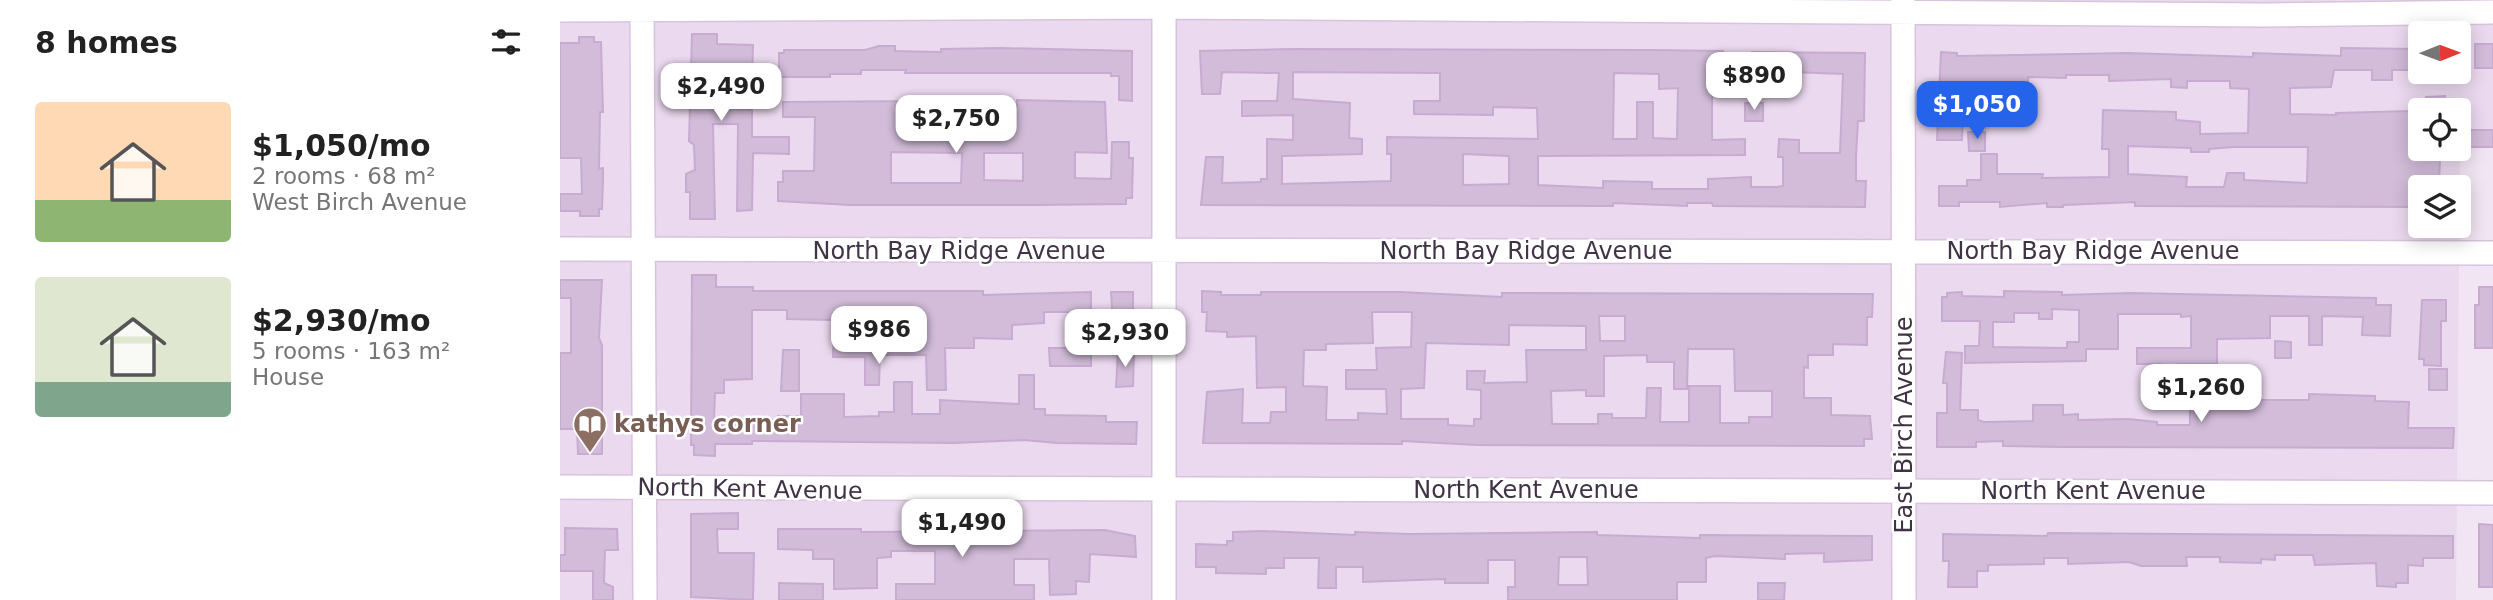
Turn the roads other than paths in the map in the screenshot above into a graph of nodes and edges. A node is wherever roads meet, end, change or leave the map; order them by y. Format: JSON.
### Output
{"nodes":[{"id":1,"x":1164,"y":4,"type":"edge"},
{"id":2,"x":642,"y":5,"type":"edge"},
{"id":3,"x":1903,"y":6,"type":"edge"},
{"id":4,"x":560,"y":10,"type":"edge"},
{"id":5,"x":2493,"y":12,"type":"edge"},
{"id":6,"x":560,"y":249,"type":"edge"},
{"id":7,"x":644,"y":249,"type":"junction"},
{"id":8,"x":1164,"y":251,"type":"junction"},
{"id":9,"x":1904,"y":251,"type":"junction"},
{"id":10,"x":2493,"y":253,"type":"edge"},
{"id":11,"x":560,"y":487,"type":"edge"},
{"id":12,"x":644,"y":487,"type":"junction"},
{"id":13,"x":1164,"y":490,"type":"junction"},
{"id":14,"x":1905,"y":490,"type":"junction"},
{"id":15,"x":2493,"y":493,"type":"edge"},
{"id":16,"x":645,"y":600,"type":"edge"},
{"id":17,"x":1164,"y":600,"type":"edge"},
{"id":18,"x":1904,"y":600,"type":"edge"}],
"edges":[{"from":1,"to":2,"type":"street"},
{"from":1,"to":3,"type":"street"},
{"from":1,"to":8,"type":"street"},
{"from":2,"to":4,"type":"street"},
{"from":2,"to":7,"type":"street"},
{"from":3,"to":5,"type":"street"},
{"from":3,"to":9,"type":"street","name":"East Birch Avenue"},
{"from":6,"to":7,"type":"street","name":"North Bay Ridge Avenue"},
{"from":7,"to":8,"type":"street","name":"North Bay Ridge Avenue"},
{"from":7,"to":12,"type":"street"},
{"from":8,"to":9,"type":"street","name":"North Bay Ridge Avenue"},
{"from":8,"to":13,"type":"street"},
{"from":9,"to":10,"type":"street","name":"North Bay Ridge Avenue"},
{"from":9,"to":14,"type":"street","name":"East Birch Avenue"},
{"from":11,"to":12,"type":"street","name":"North Kent Avenue"},
{"from":12,"to":13,"type":"street","name":"North Kent Avenue"},
{"from":12,"to":16,"type":"street"},
{"from":13,"to":14,"type":"street","name":"North Kent Avenue"},
{"from":13,"to":17,"type":"street"},
{"from":14,"to":15,"type":"street","name":"North Kent Avenue"},
{"from":14,"to":18,"type":"street","name":"East Birch Avenue"}]}
